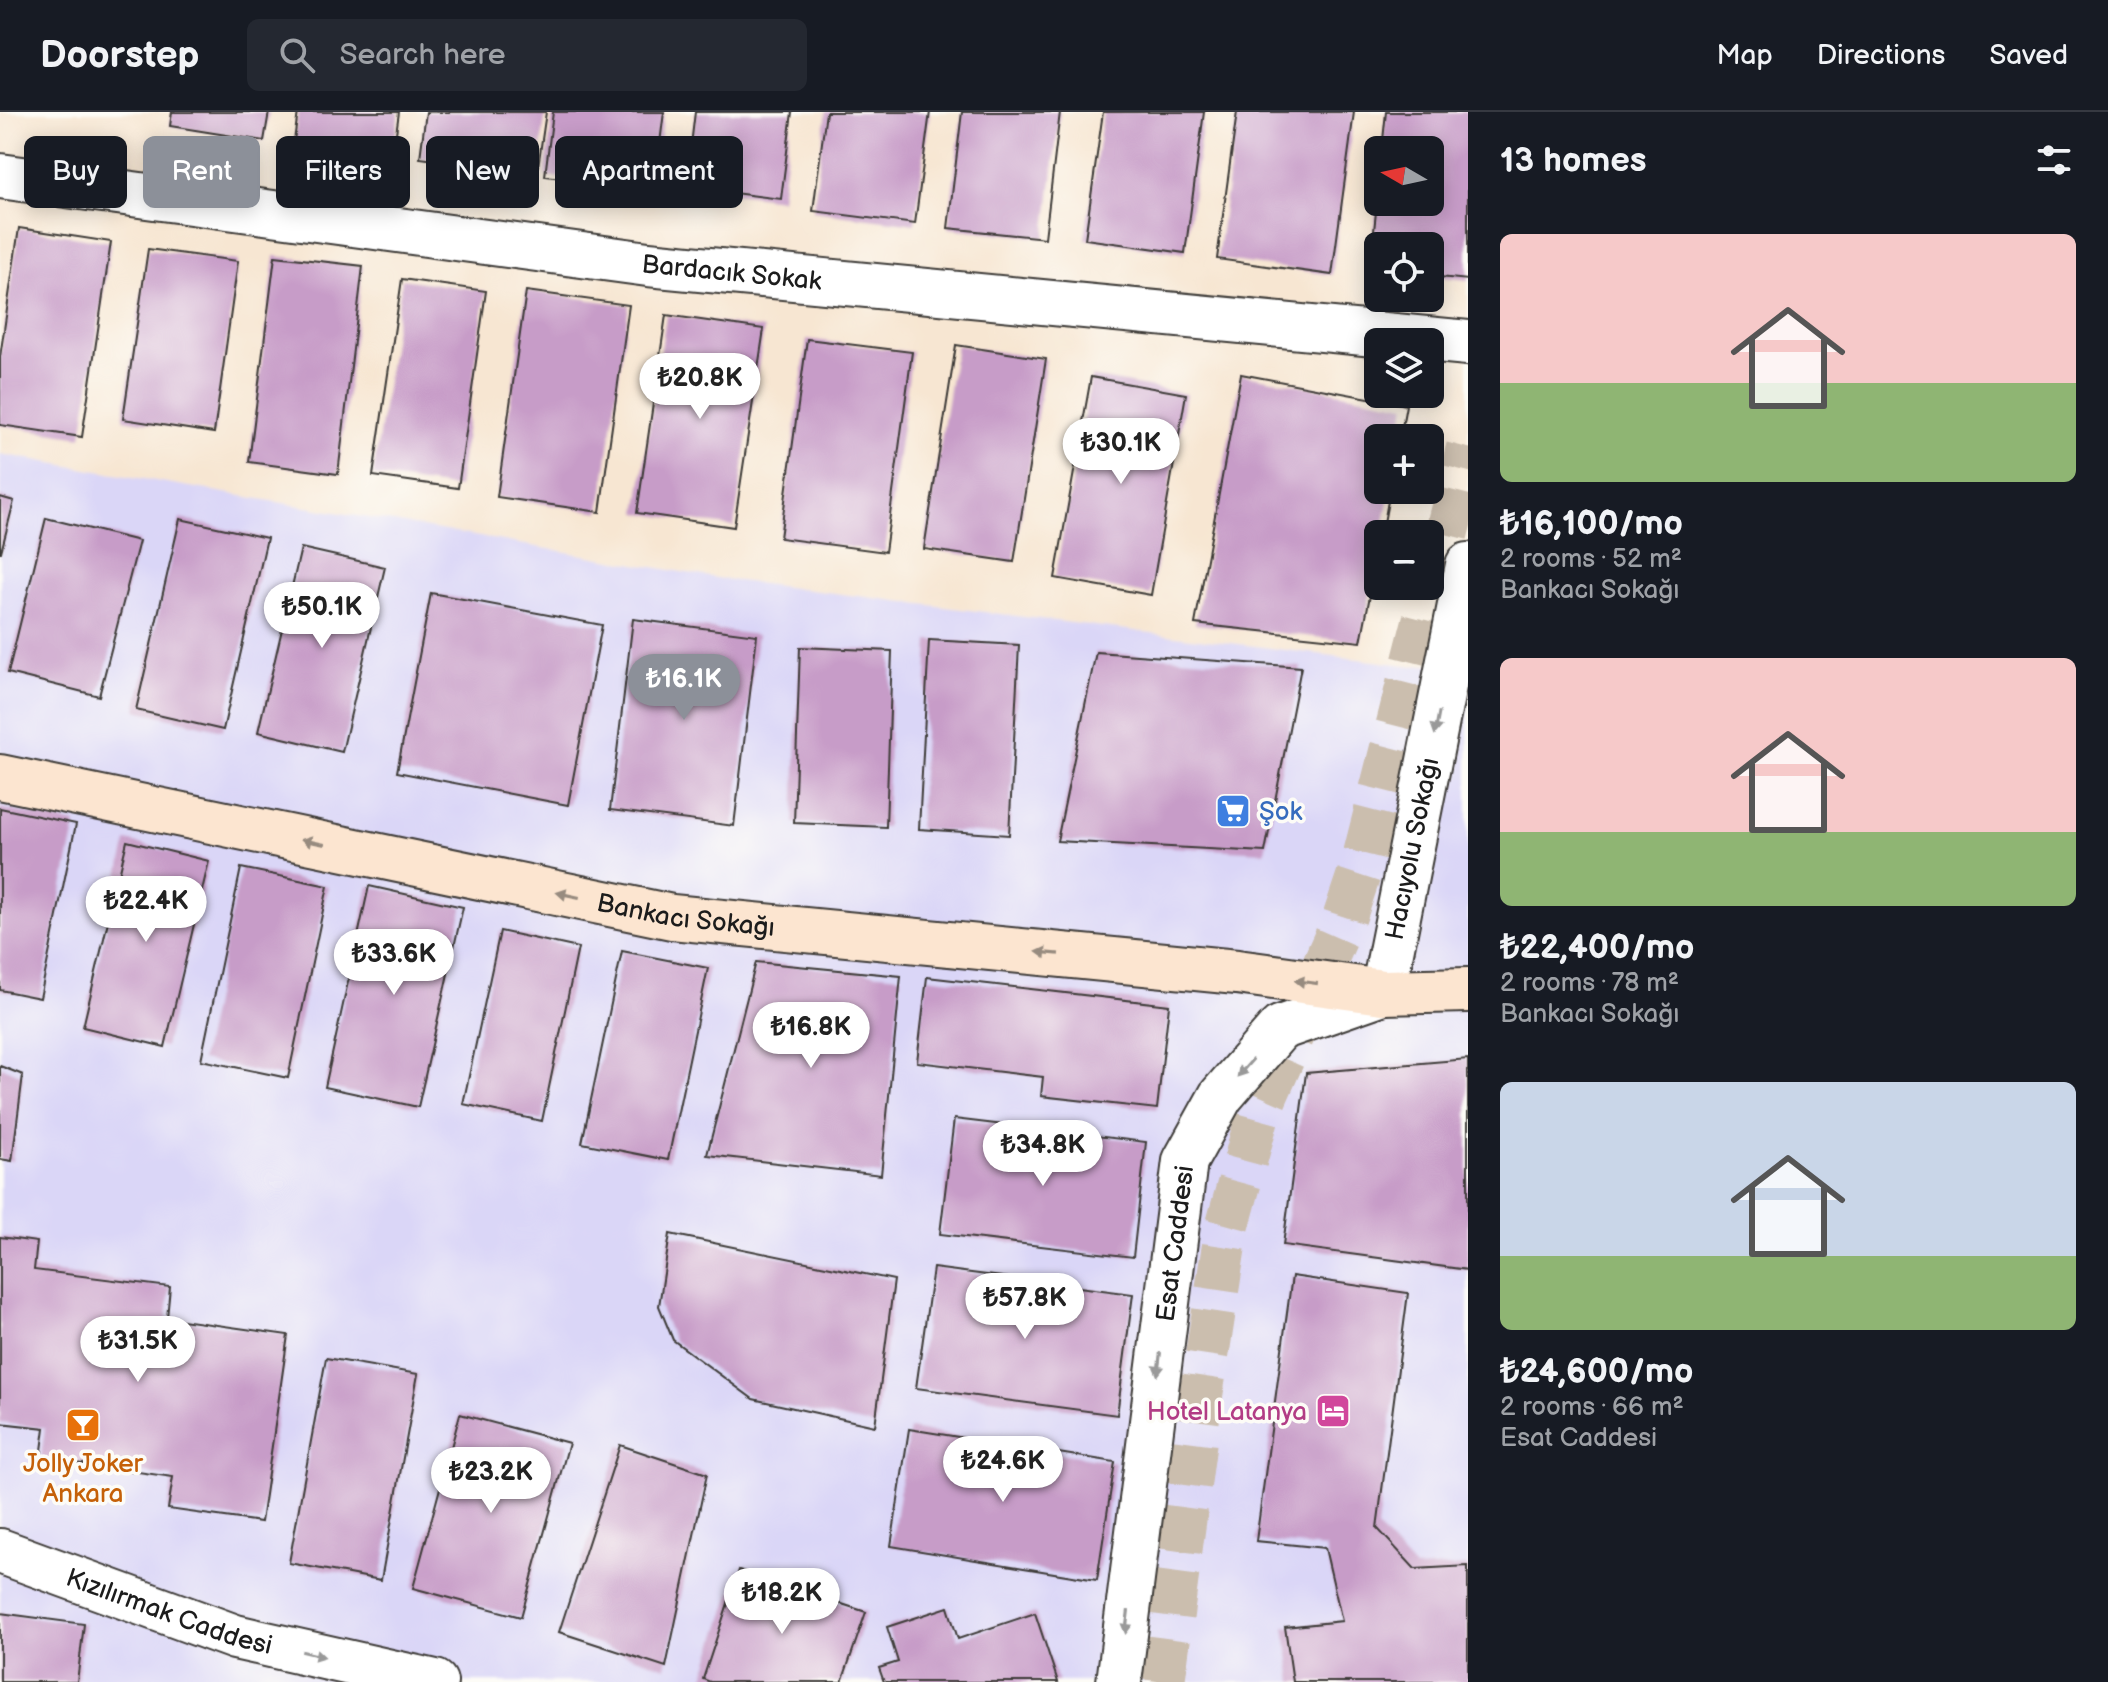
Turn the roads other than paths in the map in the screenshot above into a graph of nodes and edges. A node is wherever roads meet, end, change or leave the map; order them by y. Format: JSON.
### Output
{"nodes":[{"id":1,"x":0,"y":176,"type":"edge"},
{"id":2,"x":1468,"y":343,"type":"edge"},
{"id":3,"x":1468,"y":565,"type":"edge"},
{"id":4,"x":0,"y":777,"type":"edge"},
{"id":5,"x":1468,"y":990,"type":"edge"},
{"id":6,"x":1383,"y":992,"type":"junction"},
{"id":7,"x":0,"y":1551,"type":"edge"},
{"id":8,"x":435,"y":1682,"type":"edge"},
{"id":9,"x":1119,"y":1682,"type":"edge"}],
"edges":[{"from":1,"to":2,"type":"street","name":"Bardacık Sokak"},
{"from":3,"to":6,"type":"street","name":"Hacıyolu Sokağı","one_way":true},
{"from":6,"to":4,"type":"main road","name":"Bankacı Sokağı","one_way":true},
{"from":5,"to":6,"type":"main road","name":"Esat Caddesi"},
{"from":6,"to":9,"type":"street","name":"Esat Caddesi","one_way":true},
{"from":7,"to":8,"type":"street","name":"Kızılırmak Caddesi","one_way":true}]}
